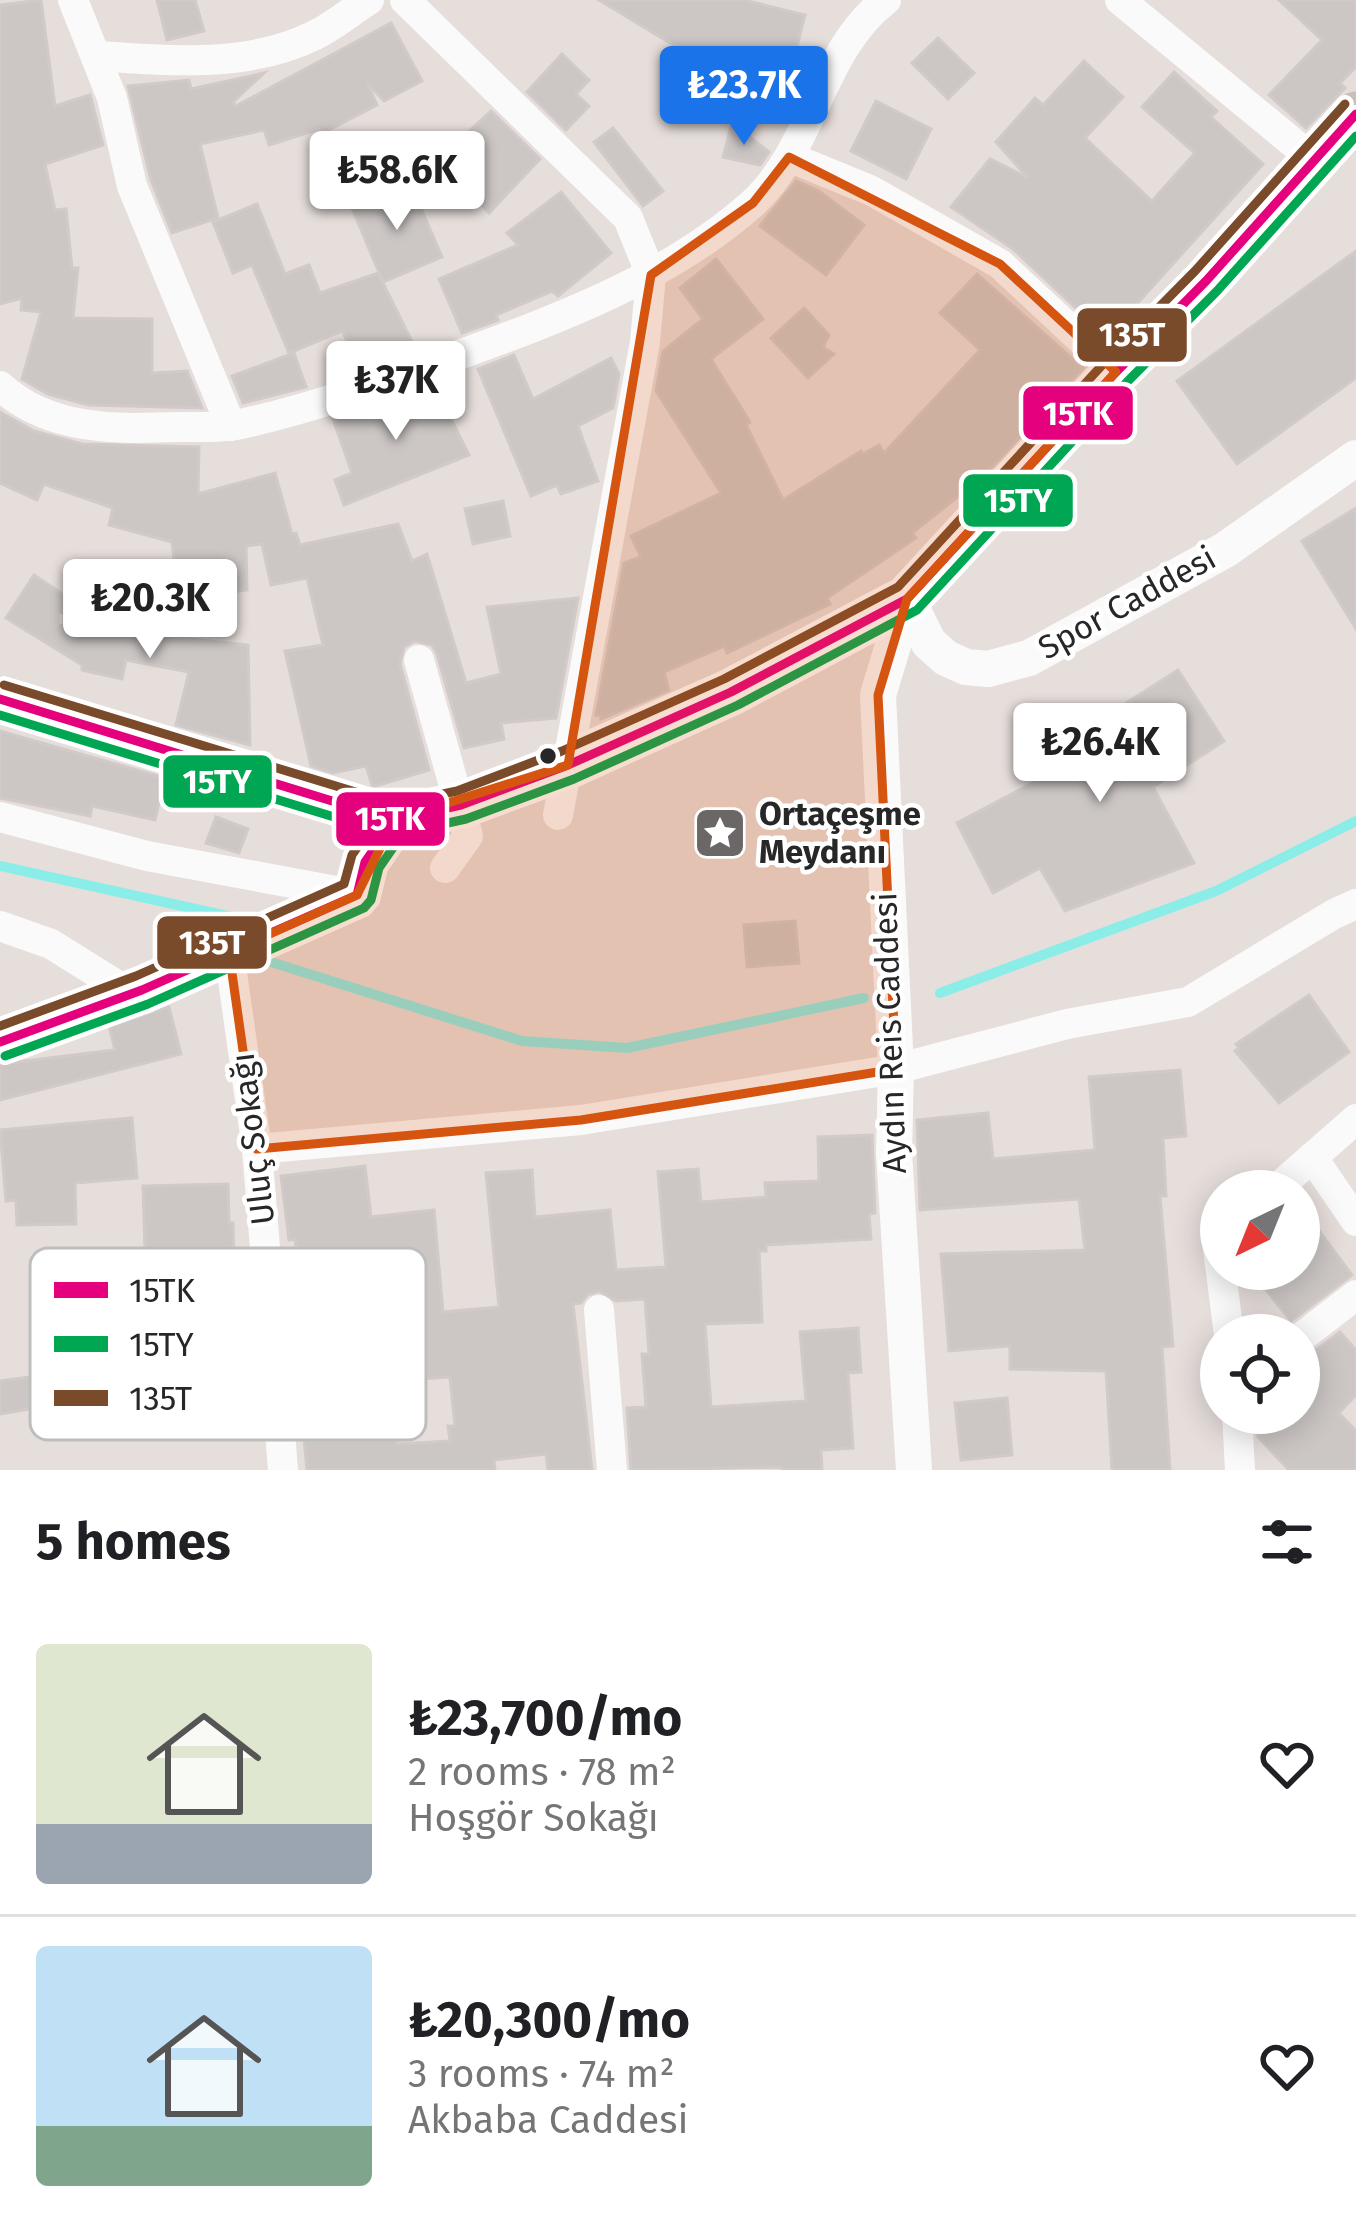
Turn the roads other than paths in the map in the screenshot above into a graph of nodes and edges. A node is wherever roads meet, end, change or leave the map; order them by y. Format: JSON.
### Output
{"nodes":[{"id":1,"x":73,"y":0,"type":"edge"},
{"id":2,"x":369,"y":0,"type":"edge"},
{"id":3,"x":405,"y":0,"type":"edge"},
{"id":4,"x":1120,"y":0,"type":"edge"},
{"id":5,"x":872,"y":4,"type":"edge"},
{"id":6,"x":98,"y":56,"type":"junction"},
{"id":7,"x":1356,"y":114,"type":"edge"},
{"id":8,"x":790,"y":157,"type":"junction"},
{"id":9,"x":1314,"y":160,"type":"junction"},
{"id":10,"x":651,"y":275,"type":"junction"},
{"id":11,"x":1116,"y":372,"type":"junction"},
{"id":12,"x":0,"y":386,"type":"edge"},
{"id":13,"x":231,"y":426,"type":"junction"},
{"id":14,"x":1356,"y":458,"type":"edge"},
{"id":15,"x":907,"y":599,"type":"junction"},
{"id":16,"x":418,"y":660,"type":"dead end"},
{"id":17,"x":0,"y":699,"type":"edge"},
{"id":18,"x":568,"y":765,"type":"junction"},
{"id":19,"x":461,"y":805,"type":"junction"},
{"id":20,"x":558,"y":815,"type":"dead end"},
{"id":21,"x":0,"y":817,"type":"edge"},
{"id":22,"x":394,"y":820,"type":"junction"},
{"id":23,"x":445,"y":868,"type":"dead end"},
{"id":24,"x":357,"y":895,"type":"junction"},
{"id":25,"x":1356,"y":904,"type":"edge"},
{"id":26,"x":0,"y":926,"type":"edge"},
{"id":27,"x":229,"y":952,"type":"junction"},
{"id":28,"x":131,"y":994,"type":"junction"},
{"id":29,"x":0,"y":1042,"type":"edge"},
{"id":30,"x":896,"y":1069,"type":"junction"},
{"id":31,"x":1356,"y":1119,"type":"edge"},
{"id":32,"x":257,"y":1149,"type":"junction"},
{"id":33,"x":1312,"y":1157,"type":"junction"},
{"id":34,"x":1297,"y":1170,"type":"edge"},
{"id":35,"x":1356,"y":1221,"type":"edge"},
{"id":36,"x":265,"y":1248,"type":"edge"},
{"id":37,"x":1356,"y":1295,"type":"edge"},
{"id":38,"x":599,"y":1310,"type":"dead end"},
{"id":39,"x":1320,"y":1323,"type":"edge"},
{"id":40,"x":1238,"y":1434,"type":"edge"},
{"id":41,"x":281,"y":1440,"type":"edge"},
{"id":42,"x":284,"y":1470,"type":"edge"},
{"id":43,"x":612,"y":1470,"type":"edge"},
{"id":44,"x":914,"y":1470,"type":"edge"},
{"id":45,"x":1240,"y":1470,"type":"edge"}],
"edges":[{"from":1,"to":6,"type":"street"},
{"from":2,"to":6,"type":"street"},
{"from":3,"to":10,"type":"street"},
{"from":4,"to":9,"type":"street"},
{"from":5,"to":8,"type":"street"},
{"from":6,"to":13,"type":"street"},
{"from":7,"to":9,"type":"main road"},
{"from":8,"to":10,"type":"street"},
{"from":8,"to":11,"type":"street"},
{"from":9,"to":11,"type":"main road"},
{"from":10,"to":13,"type":"street"},
{"from":10,"to":18,"type":"street"},
{"from":11,"to":15,"type":"main road"},
{"from":12,"to":13,"type":"street"},
{"from":14,"to":15,"type":"street","name":"Spor Caddesi"},
{"from":15,"to":18,"type":"main road"},
{"from":15,"to":30,"type":"street","name":"Aydın Reis Caddesi"},
{"from":16,"to":19,"type":"street"},
{"from":17,"to":22,"type":"main road"},
{"from":18,"to":19,"type":"main road"},
{"from":18,"to":20,"type":"street"},
{"from":19,"to":22,"type":"main road"},
{"from":19,"to":23,"type":"street"},
{"from":21,"to":24,"type":"street"},
{"from":22,"to":24,"type":"street"},
{"from":24,"to":27,"type":"street"},
{"from":25,"to":30,"type":"street"},
{"from":26,"to":28,"type":"street"},
{"from":27,"to":28,"type":"street"},
{"from":27,"to":32,"type":"street","name":"Uluç Sokağı"},
{"from":28,"to":29,"type":"street"},
{"from":30,"to":32,"type":"street"},
{"from":30,"to":44,"type":"street","name":"Aydın Reis Caddesi"},
{"from":31,"to":33,"type":"street"},
{"from":32,"to":36,"type":"street","name":"Uluç Sokağı"},
{"from":33,"to":34,"type":"street"},
{"from":33,"to":35,"type":"street"},
{"from":37,"to":39,"type":"street"},
{"from":38,"to":43,"type":"street"},
{"from":40,"to":45,"type":"street"},
{"from":41,"to":42,"type":"street","name":"Uluç Sokağı"}]}
